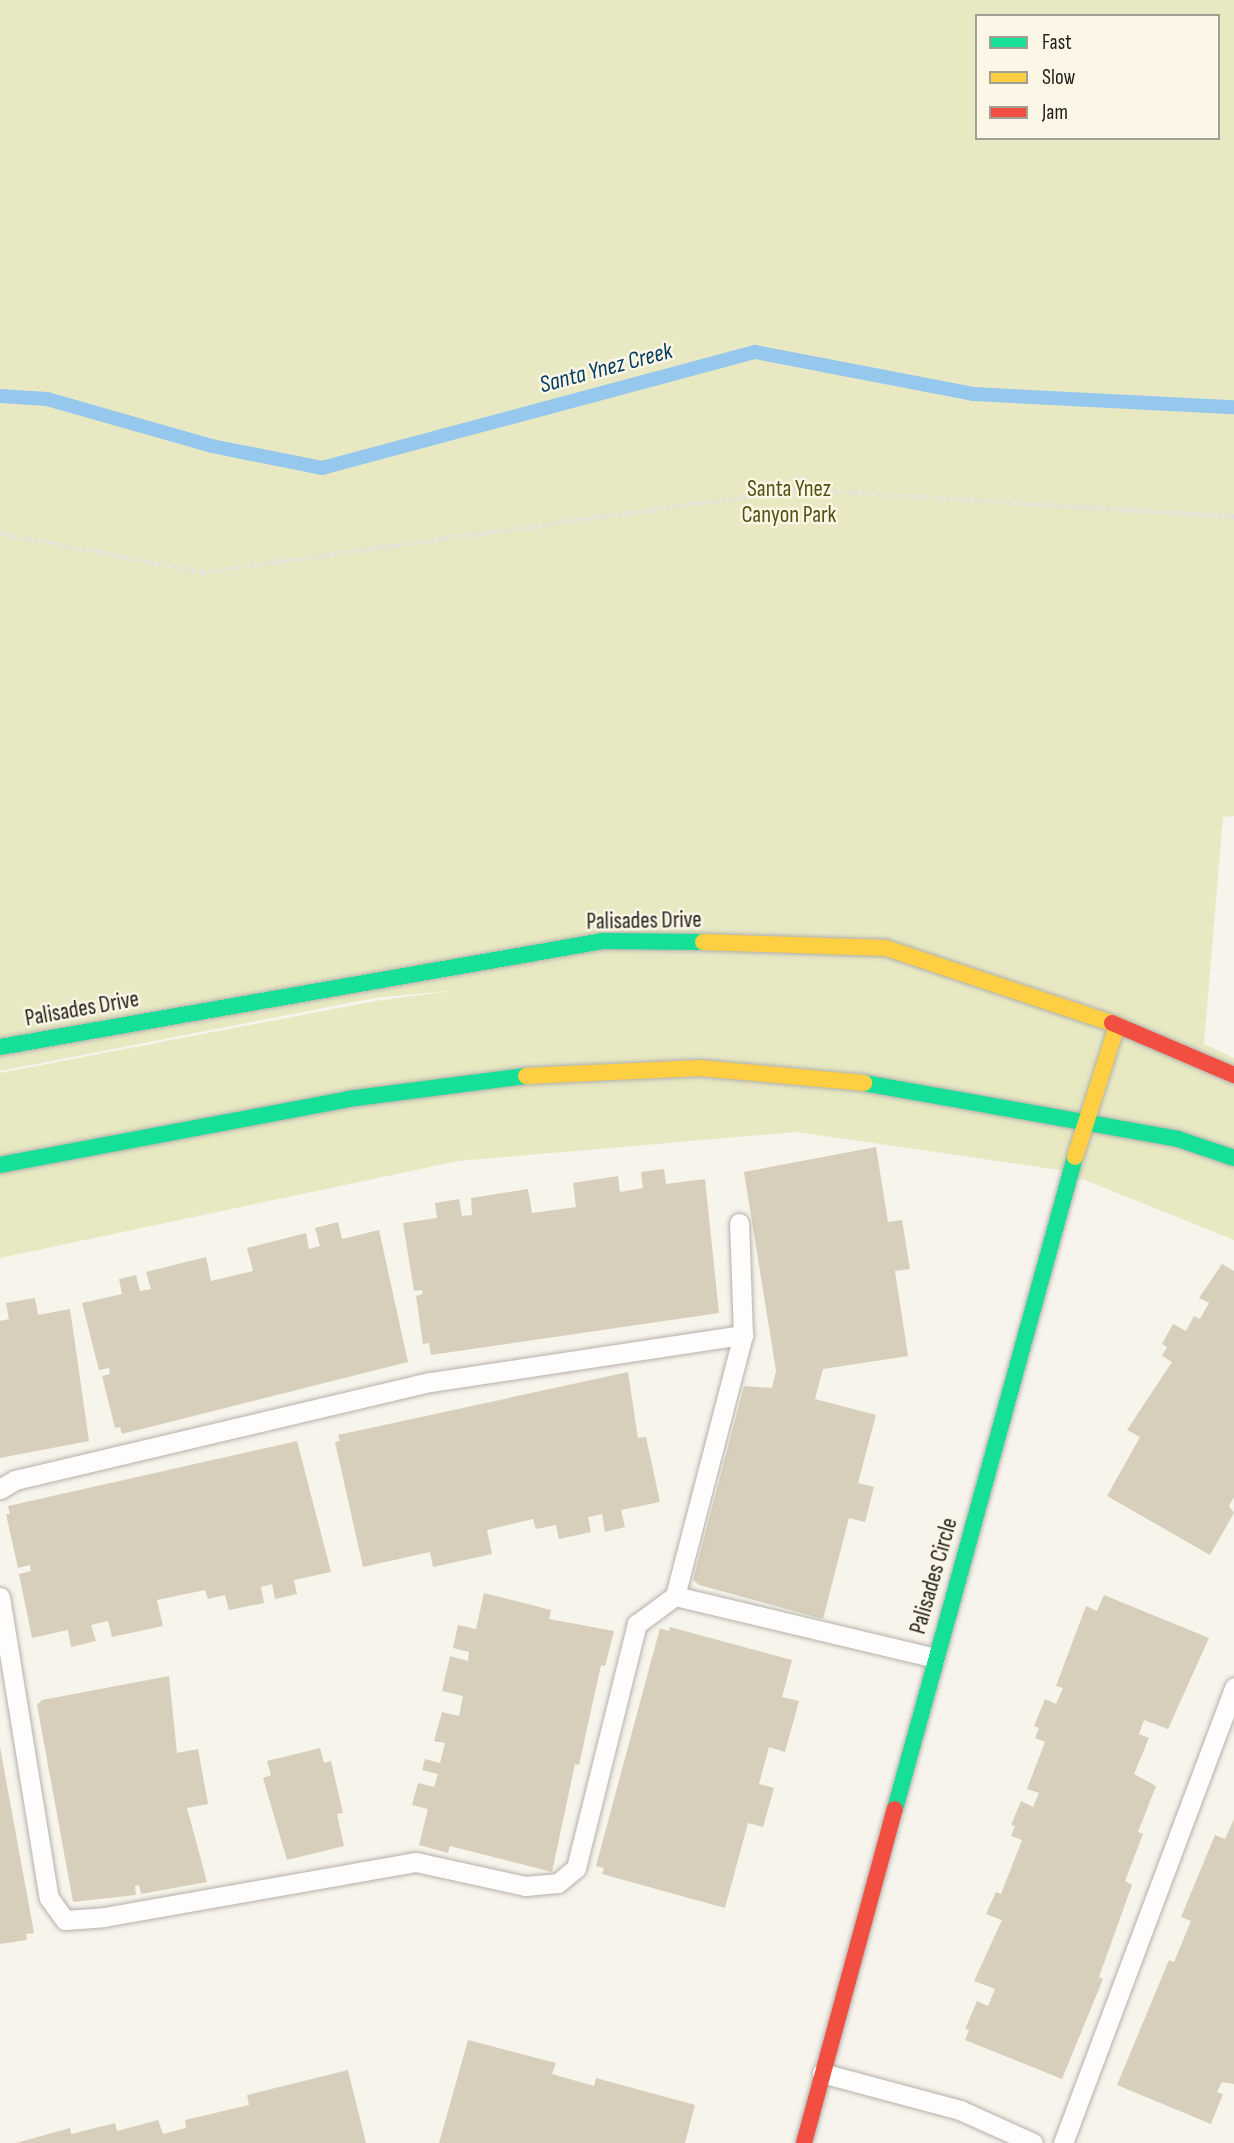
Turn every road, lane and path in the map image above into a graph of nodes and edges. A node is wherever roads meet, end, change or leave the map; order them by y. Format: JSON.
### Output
{"nodes":[{"id":1,"x":1234,"y":516,"type":"edge"},
{"id":2,"x":0,"y":533,"type":"edge"},
{"id":3,"x":1117,"y":1024,"type":"junction"},
{"id":4,"x":0,"y":1047,"type":"edge"},
{"id":5,"x":1234,"y":1074,"type":"edge"},
{"id":6,"x":1084,"y":1121,"type":"junction"},
{"id":7,"x":1234,"y":1158,"type":"edge"},
{"id":8,"x":0,"y":1165,"type":"edge"},
{"id":9,"x":739,"y":1223,"type":"dead end"},
{"id":10,"x":743,"y":1335,"type":"junction"},
{"id":11,"x":0,"y":1489,"type":"edge"},
{"id":12,"x":675,"y":1596,"type":"junction"},
{"id":13,"x":0,"y":1597,"type":"edge"},
{"id":14,"x":934,"y":1658,"type":"junction"},
{"id":15,"x":1234,"y":1687,"type":"edge"},
{"id":16,"x":822,"y":2073,"type":"junction"},
{"id":17,"x":804,"y":2143,"type":"edge"},
{"id":18,"x":1033,"y":2143,"type":"edge"},
{"id":19,"x":1063,"y":2143,"type":"edge"}],
"edges":[{"from":1,"to":2,"type":"path"},
{"from":3,"to":4,"type":"street","name":"Palisades Drive"},
{"from":3,"to":5,"type":"street","name":"Palisades Drive"},
{"from":3,"to":6,"type":"street","name":"Palisades Circle"},
{"from":6,"to":7,"type":"street"},
{"from":6,"to":8,"type":"street"},
{"from":6,"to":14,"type":"street","name":"Palisades Circle"},
{"from":9,"to":10,"type":"lane"},
{"from":10,"to":11,"type":"lane"},
{"from":10,"to":12,"type":"lane"},
{"from":12,"to":13,"type":"lane"},
{"from":12,"to":14,"type":"lane"},
{"from":14,"to":16,"type":"street","name":"Palisades Circle"},
{"from":15,"to":19,"type":"lane"},
{"from":16,"to":17,"type":"street","name":"Palisades Circle"},
{"from":16,"to":18,"type":"lane"}]}
